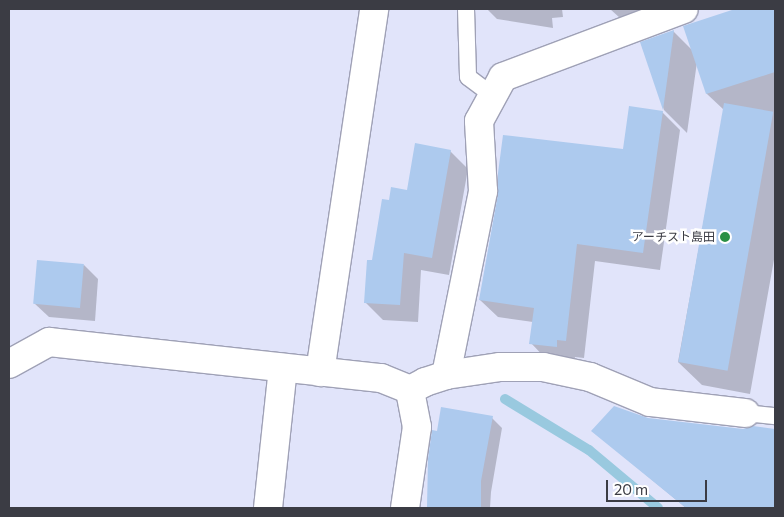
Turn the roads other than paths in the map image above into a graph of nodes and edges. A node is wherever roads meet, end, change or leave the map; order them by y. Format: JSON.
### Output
{"nodes":[{"id":1,"x":374,"y":9,"type":"edge"},
{"id":2,"x":466,"y":9,"type":"edge"},
{"id":3,"x":684,"y":9,"type":"edge"},
{"id":4,"x":493,"y":96,"type":"junction"},
{"id":5,"x":9,"y":364,"type":"edge"},
{"id":6,"x":283,"y":368,"type":"junction"},
{"id":7,"x":320,"y":372,"type":"junction"},
{"id":8,"x":446,"y":375,"type":"junction"},
{"id":9,"x":410,"y":390,"type":"junction"},
{"id":10,"x":745,"y":413,"type":"joint"},
{"id":11,"x":775,"y":416,"type":"edge"},
{"id":12,"x":268,"y":508,"type":"edge"},
{"id":13,"x":405,"y":508,"type":"edge"}],
"edges":[{"from":1,"to":7,"type":"street"},
{"from":2,"to":4,"type":"lane"},
{"from":3,"to":4,"type":"street"},
{"from":4,"to":8,"type":"street"},
{"from":5,"to":6,"type":"street"},
{"from":6,"to":7,"type":"street"},
{"from":6,"to":12,"type":"street"},
{"from":7,"to":9,"type":"street"},
{"from":8,"to":9,"type":"street"},
{"from":8,"to":10,"type":"street"},
{"from":9,"to":13,"type":"street"},
{"from":10,"to":11,"type":"lane"}]}
